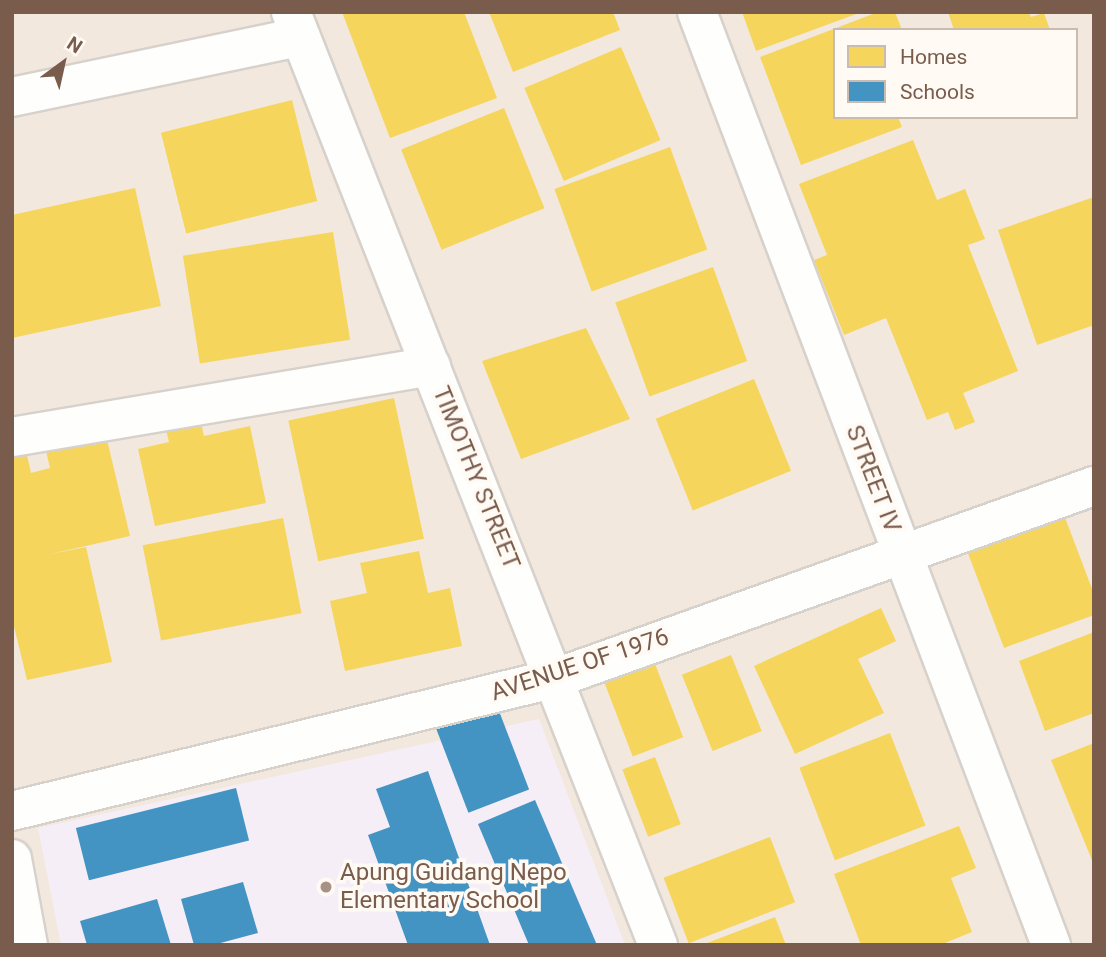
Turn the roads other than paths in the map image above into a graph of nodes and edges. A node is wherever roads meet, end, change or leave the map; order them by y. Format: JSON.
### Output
{"nodes":[{"id":1,"x":697,"y":12,"type":"edge"},
{"id":2,"x":296,"y":25,"type":"edge"},
{"id":3,"x":12,"y":97,"type":"edge"},
{"id":4,"x":431,"y":366,"type":"junction"},
{"id":5,"x":12,"y":437,"type":"edge"},
{"id":6,"x":1094,"y":486,"type":"edge"},
{"id":7,"x":902,"y":554,"type":"junction"},
{"id":8,"x":556,"y":678,"type":"junction"},
{"id":9,"x":12,"y":811,"type":"edge"},
{"id":10,"x":12,"y":859,"type":"edge"},
{"id":11,"x":28,"y":945,"type":"edge"},
{"id":12,"x":658,"y":945,"type":"edge"},
{"id":13,"x":1051,"y":945,"type":"edge"}],
"edges":[{"from":1,"to":7,"type":"street","name":"STREET IV"},
{"from":2,"to":3,"type":"street"},
{"from":2,"to":4,"type":"street","name":"TIMOTHY STREET"},
{"from":4,"to":5,"type":"street"},
{"from":4,"to":8,"type":"street","name":"TIMOTHY STREET"},
{"from":6,"to":7,"type":"street","name":"AVENUE OF 1976"},
{"from":7,"to":8,"type":"street","name":"AVENUE OF 1976"},
{"from":7,"to":13,"type":"street","name":"STREET IV"},
{"from":8,"to":9,"type":"street","name":"AVENUE OF 1976"},
{"from":8,"to":12,"type":"street","name":"TIMOTHY STREET"},
{"from":10,"to":11,"type":"street"}]}
